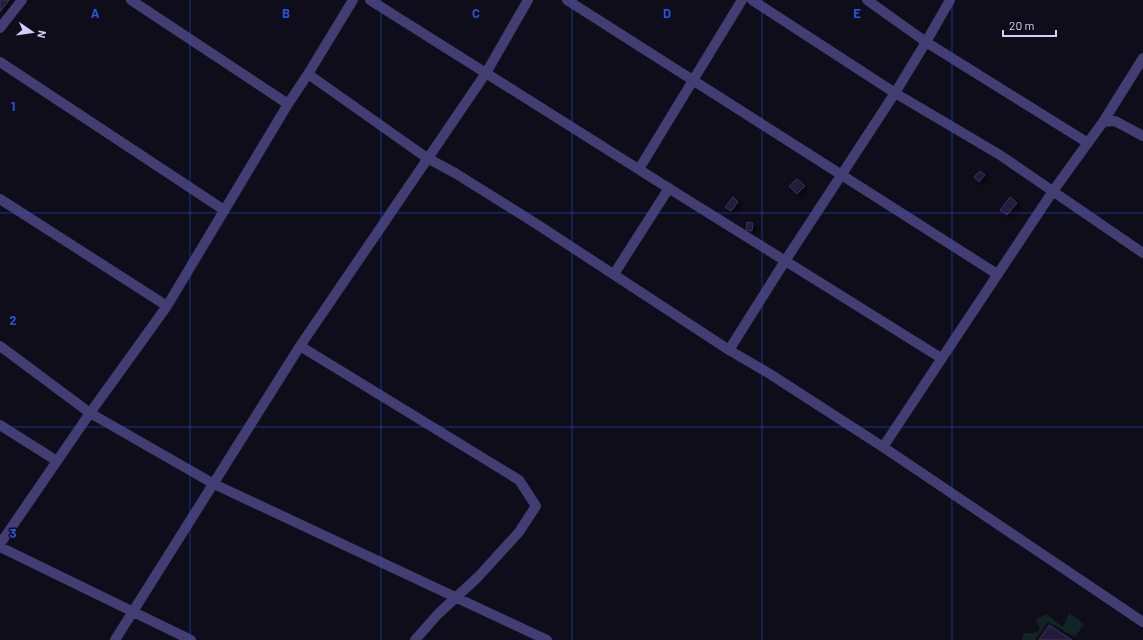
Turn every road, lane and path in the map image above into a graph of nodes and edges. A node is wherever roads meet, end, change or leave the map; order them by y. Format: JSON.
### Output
{"nodes":[{"id":1,"x":22,"y":0,"type":"edge"},
{"id":2,"x":131,"y":0,"type":"edge"},
{"id":3,"x":353,"y":0,"type":"edge"},
{"id":4,"x":370,"y":0,"type":"edge"},
{"id":5,"x":528,"y":0,"type":"edge"},
{"id":6,"x":567,"y":0,"type":"edge"},
{"id":7,"x":742,"y":0,"type":"edge"},
{"id":8,"x":752,"y":0,"type":"edge"},
{"id":9,"x":867,"y":0,"type":"edge"},
{"id":10,"x":950,"y":0,"type":"edge"},
{"id":11,"x":0,"y":28,"type":"edge"},
{"id":12,"x":926,"y":42,"type":"junction"},
{"id":13,"x":1143,"y":58,"type":"edge"},
{"id":14,"x":0,"y":62,"type":"edge"},
{"id":15,"x":486,"y":73,"type":"junction"},
{"id":16,"x":308,"y":74,"type":"junction"},
{"id":17,"x":693,"y":80,"type":"junction"},
{"id":18,"x":895,"y":93,"type":"junction"},
{"id":19,"x":288,"y":104,"type":"junction"},
{"id":20,"x":1103,"y":122,"type":"junction"},
{"id":21,"x":1143,"y":136,"type":"edge"},
{"id":22,"x":1088,"y":143,"type":"junction"},
{"id":23,"x":427,"y":158,"type":"junction"},
{"id":24,"x":639,"y":169,"type":"junction"},
{"id":25,"x":841,"y":175,"type":"junction"},
{"id":26,"x":668,"y":188,"type":"junction"},
{"id":27,"x":1053,"y":191,"type":"junction"},
{"id":28,"x":0,"y":199,"type":"edge"},
{"id":29,"x":224,"y":210,"type":"junction"},
{"id":30,"x":1143,"y":253,"type":"edge"},
{"id":31,"x":785,"y":261,"type":"junction"},
{"id":32,"x":614,"y":274,"type":"junction"},
{"id":33,"x":997,"y":274,"type":"junction"},
{"id":34,"x":167,"y":306,"type":"junction"},
{"id":35,"x":0,"y":346,"type":"edge"},
{"id":36,"x":300,"y":346,"type":"junction"},
{"id":37,"x":729,"y":350,"type":"junction"},
{"id":38,"x":942,"y":358,"type":"junction"},
{"id":39,"x":90,"y":413,"type":"junction"},
{"id":40,"x":0,"y":425,"type":"edge"},
{"id":41,"x":883,"y":448,"type":"junction"},
{"id":42,"x":57,"y":461,"type":"junction"},
{"id":43,"x":214,"y":484,"type":"junction"},
{"id":44,"x":1,"y":539,"type":"edge"},
{"id":45,"x":456,"y":597,"type":"junction"},
{"id":46,"x":133,"y":612,"type":"junction"},
{"id":47,"x":1143,"y":622,"type":"edge"},
{"id":48,"x":115,"y":640,"type":"edge"},
{"id":49,"x":191,"y":640,"type":"edge"},
{"id":50,"x":414,"y":640,"type":"edge"},
{"id":51,"x":547,"y":640,"type":"edge"}],
"edges":[{"from":1,"to":11,"type":"street"},
{"from":2,"to":19,"type":"street"},
{"from":3,"to":16,"type":"street"},
{"from":4,"to":15,"type":"street"},
{"from":5,"to":15,"type":"street"},
{"from":6,"to":17,"type":"street"},
{"from":7,"to":17,"type":"street"},
{"from":8,"to":18,"type":"street"},
{"from":9,"to":12,"type":"street"},
{"from":10,"to":12,"type":"street"},
{"from":12,"to":18,"type":"street"},
{"from":12,"to":22,"type":"street"},
{"from":13,"to":20,"type":"street"},
{"from":14,"to":29,"type":"street"},
{"from":15,"to":23,"type":"street"},
{"from":15,"to":24,"type":"street"},
{"from":16,"to":19,"type":"street"},
{"from":16,"to":23,"type":"street"},
{"from":17,"to":24,"type":"street"},
{"from":17,"to":25,"type":"street"},
{"from":18,"to":25,"type":"street"},
{"from":18,"to":27,"type":"street"},
{"from":19,"to":29,"type":"street"},
{"from":20,"to":21,"type":"street"},
{"from":20,"to":22,"type":"street"},
{"from":22,"to":27,"type":"street"},
{"from":23,"to":32,"type":"street"},
{"from":23,"to":36,"type":"street"},
{"from":24,"to":26,"type":"street"},
{"from":25,"to":31,"type":"street"},
{"from":25,"to":33,"type":"street"},
{"from":26,"to":31,"type":"street"},
{"from":26,"to":32,"type":"street"},
{"from":27,"to":30,"type":"street"},
{"from":27,"to":33,"type":"street"},
{"from":28,"to":34,"type":"street"},
{"from":29,"to":34,"type":"street"},
{"from":31,"to":37,"type":"street"},
{"from":31,"to":38,"type":"street"},
{"from":32,"to":37,"type":"street"},
{"from":33,"to":38,"type":"street"},
{"from":34,"to":39,"type":"street"},
{"from":35,"to":39,"type":"street"},
{"from":36,"to":43,"type":"street"},
{"from":36,"to":45,"type":"street"},
{"from":37,"to":41,"type":"street"},
{"from":38,"to":41,"type":"street"},
{"from":39,"to":42,"type":"street"},
{"from":39,"to":43,"type":"street"},
{"from":40,"to":42,"type":"street"},
{"from":41,"to":47,"type":"street"},
{"from":42,"to":44,"type":"street"},
{"from":43,"to":45,"type":"street"},
{"from":43,"to":46,"type":"street"},
{"from":44,"to":46,"type":"street"},
{"from":45,"to":50,"type":"street"},
{"from":45,"to":51,"type":"street"},
{"from":46,"to":48,"type":"street"},
{"from":46,"to":49,"type":"street"}]}
